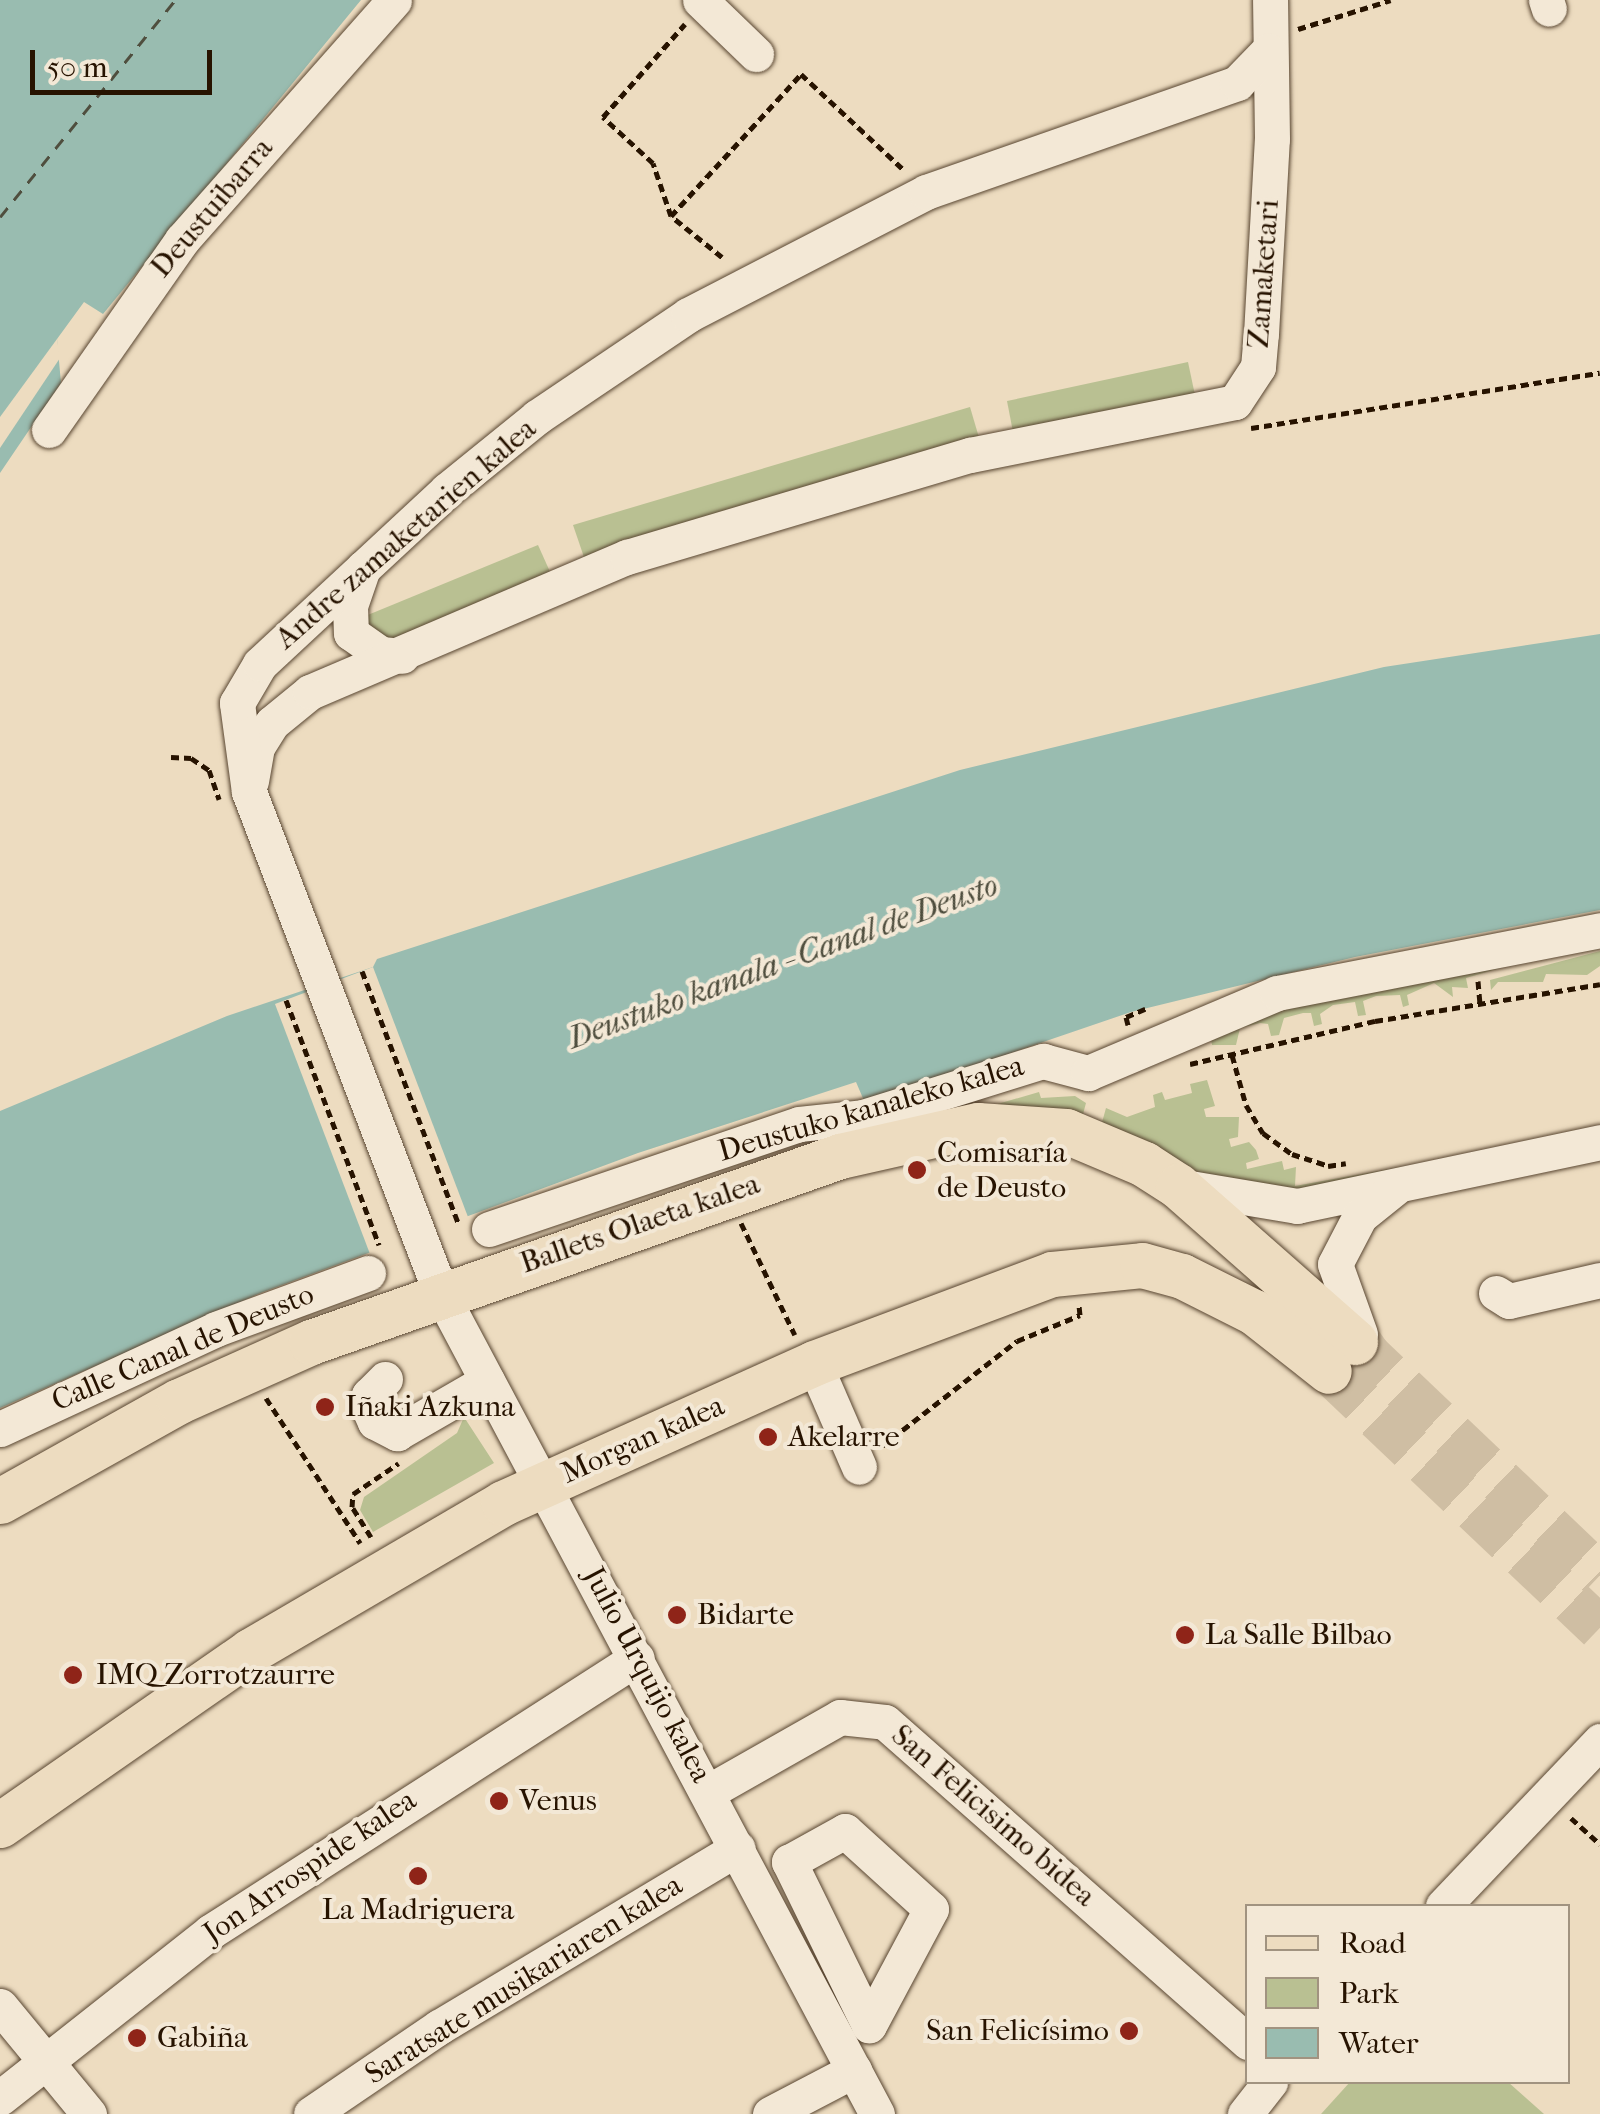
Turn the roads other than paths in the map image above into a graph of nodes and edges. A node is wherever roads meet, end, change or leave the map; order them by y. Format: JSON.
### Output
{"nodes":[{"id":1,"x":394,"y":0,"type":"edge"},
{"id":2,"x":1270,"y":0,"type":"edge"},
{"id":3,"x":702,"y":2,"type":"edge"},
{"id":4,"x":1268,"y":45,"type":"junction"},
{"id":5,"x":756,"y":54,"type":"dead end"},
{"id":6,"x":1237,"y":83,"type":"junction"},
{"id":7,"x":1272,"y":139,"type":"junction"},
{"id":8,"x":48,"y":430,"type":"dead end"},
{"id":9,"x":365,"y":562,"type":"junction"},
{"id":10,"x":402,"y":656,"type":"junction"},
{"id":11,"x":250,"y":795,"type":"junction"},
{"id":12,"x":1600,"y":930,"type":"edge"},
{"id":13,"x":322,"y":986,"type":"joint"},
{"id":14,"x":1600,"y":1142,"type":"edge"},
{"id":15,"x":1178,"y":1186,"type":"junction"},
{"id":16,"x":1396,"y":1187,"type":"junction"},
{"id":17,"x":473,"y":1225,"type":"road end"},
{"id":18,"x":374,"y":1262,"type":"road end"},
{"id":19,"x":1600,"y":1280,"type":"edge"},
{"id":20,"x":1496,"y":1293,"type":"dead end"},
{"id":21,"x":442,"y":1296,"type":"junction"},
{"id":22,"x":1348,"y":1349,"type":"junction"},
{"id":23,"x":807,"y":1354,"type":"junction"},
{"id":24,"x":385,"y":1379,"type":"dead end"},
{"id":25,"x":487,"y":1381,"type":"junction"},
{"id":26,"x":0,"y":1428,"type":"edge"},
{"id":27,"x":859,"y":1467,"type":"road end"},
{"id":28,"x":546,"y":1483,"type":"junction"},
{"id":29,"x":0,"y":1502,"type":"edge"},
{"id":30,"x":636,"y":1658,"type":"junction"},
{"id":31,"x":1599,"y":1744,"type":"edge"},
{"id":32,"x":708,"y":1792,"type":"junction"},
{"id":33,"x":2,"y":1820,"type":"edge"},
{"id":34,"x":845,"y":1832,"type":"joint"},
{"id":35,"x":738,"y":1848,"type":"junction"},
{"id":36,"x":1445,"y":1904,"type":"edge"},
{"id":37,"x":0,"y":2006,"type":"edge"},
{"id":38,"x":1245,"y":2039,"type":"edge"},
{"id":39,"x":45,"y":2059,"type":"junction"},
{"id":40,"x":854,"y":2070,"type":"junction"},
{"id":41,"x":1268,"y":2084,"type":"edge"},
{"id":42,"x":0,"y":2098,"type":"edge"},
{"id":43,"x":89,"y":2114,"type":"edge"},
{"id":44,"x":311,"y":2114,"type":"edge"},
{"id":45,"x":770,"y":2114,"type":"edge"},
{"id":46,"x":877,"y":2114,"type":"edge"},
{"id":47,"x":1244,"y":2114,"type":"edge"}],
"edges":[{"from":1,"to":8,"type":"street","name":"Deustuibarra"},
{"from":2,"to":4,"type":"street"},
{"from":3,"to":5,"type":"street"},
{"from":4,"to":6,"type":"street","name":"Andre zamaketarien kalea"},
{"from":4,"to":7,"type":"street","name":"Zamaketari"},
{"from":6,"to":7,"type":"street"},
{"from":6,"to":9,"type":"street","name":"Andre zamaketarien kalea"},
{"from":7,"to":10,"type":"street","name":"Zamaketari"},
{"from":9,"to":10,"type":"street"},
{"from":9,"to":11,"type":"street","name":"Andre zamaketarien kalea"},
{"from":10,"to":11,"type":"street"},
{"from":11,"to":13,"type":"street","name":"Andre zamaketarien kalea"},
{"from":12,"to":17,"type":"street","name":"Deustuko kanaleko kalea"},
{"from":13,"to":21,"type":"street","name":"Julio Urquijo kalea"},
{"from":14,"to":16,"type":"street"},
{"from":15,"to":16,"type":"street"},
{"from":15,"to":21,"type":"main road","name":"Ballets Olaeta kalea"},
{"from":15,"to":22,"type":"main road","name":"Ballets Olaeta kalea"},
{"from":16,"to":22,"type":"street"},
{"from":18,"to":26,"type":"street","name":"Calle Canal de Deusto"},
{"from":19,"to":20,"type":"street"},
{"from":21,"to":25,"type":"street","name":"Julio Urquijo kalea"},
{"from":21,"to":29,"type":"main road","name":"Ballets Olaeta kalea"},
{"from":22,"to":23,"type":"main road","name":"Morgan kalea"},
{"from":23,"to":27,"type":"street"},
{"from":23,"to":28,"type":"main road","name":"Morgan kalea"},
{"from":24,"to":25,"type":"street"},
{"from":25,"to":28,"type":"street","name":"Julio Urquijo kalea"},
{"from":28,"to":30,"type":"street","name":"Julio Urquijo kalea"},
{"from":28,"to":33,"type":"main road","name":"Morgan kalea"},
{"from":30,"to":32,"type":"street","name":"Julio Urquijo kalea"},
{"from":30,"to":39,"type":"street","name":"Jon Arrospide kalea"},
{"from":31,"to":36,"type":"street"},
{"from":32,"to":35,"type":"street","name":"Julio Urquijo kalea"},
{"from":32,"to":38,"type":"street","name":"San Felicisimo bidea"},
{"from":34,"to":34,"type":"street"},
{"from":35,"to":40,"type":"street","name":"Julio Urquijo kalea"},
{"from":35,"to":44,"type":"street","name":"Saratsate musikariaren kalea"},
{"from":37,"to":39,"type":"street"},
{"from":39,"to":42,"type":"street","name":"Jon Arrospide kalea"},
{"from":39,"to":43,"type":"street"},
{"from":40,"to":45,"type":"street"},
{"from":40,"to":46,"type":"street","name":"Julio Urquijo kalea"},
{"from":41,"to":47,"type":"street"}]}
